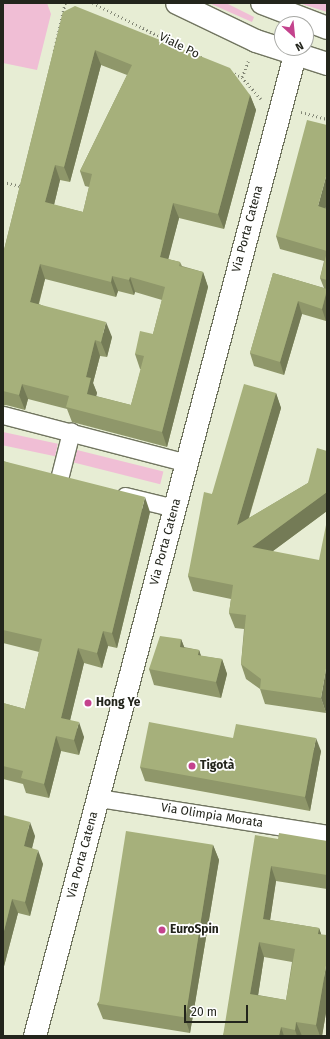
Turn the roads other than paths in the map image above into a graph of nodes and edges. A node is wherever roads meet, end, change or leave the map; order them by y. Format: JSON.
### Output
{"nodes":[{"id":1,"x":177,"y":3,"type":"edge"},
{"id":2,"x":262,"y":3,"type":"edge"},
{"id":3,"x":290,"y":16,"type":"edge"},
{"id":4,"x":314,"y":25,"type":"edge"},
{"id":5,"x":327,"y":28,"type":"edge"},
{"id":6,"x":274,"y":45,"type":"edge"},
{"id":7,"x":295,"y":56,"type":"edge"},
{"id":8,"x":306,"y":56,"type":"edge"},
{"id":9,"x":327,"y":64,"type":"edge"},
{"id":10,"x":3,"y":414,"type":"edge"},
{"id":11,"x":71,"y":432,"type":"junction"},
{"id":12,"x":186,"y":463,"type":"junction"},
{"id":13,"x":59,"y":479,"type":"edge"},
{"id":14,"x":113,"y":492,"type":"edge"},
{"id":15,"x":175,"y":508,"type":"junction"},
{"id":16,"x":98,"y":798,"type":"junction"},
{"id":17,"x":327,"y":834,"type":"edge"},
{"id":18,"x":35,"y":1036,"type":"edge"}],
"edges":[{"from":1,"to":6,"type":"main road"},
{"from":2,"to":3,"type":"main road"},
{"from":4,"to":5,"type":"main road"},
{"from":7,"to":12,"type":"main road","name":"Via Porta Catena"},
{"from":8,"to":9,"type":"main road"},
{"from":10,"to":11,"type":"street"},
{"from":11,"to":12,"type":"street"},
{"from":11,"to":13,"type":"street"},
{"from":12,"to":15,"type":"main road","name":"Via Porta Catena"},
{"from":14,"to":15,"type":"street"},
{"from":15,"to":16,"type":"main road","name":"Via Porta Catena"},
{"from":16,"to":17,"type":"street","name":"Via Olimpia Morata"},
{"from":16,"to":18,"type":"main road","name":"Via Porta Catena"}]}
